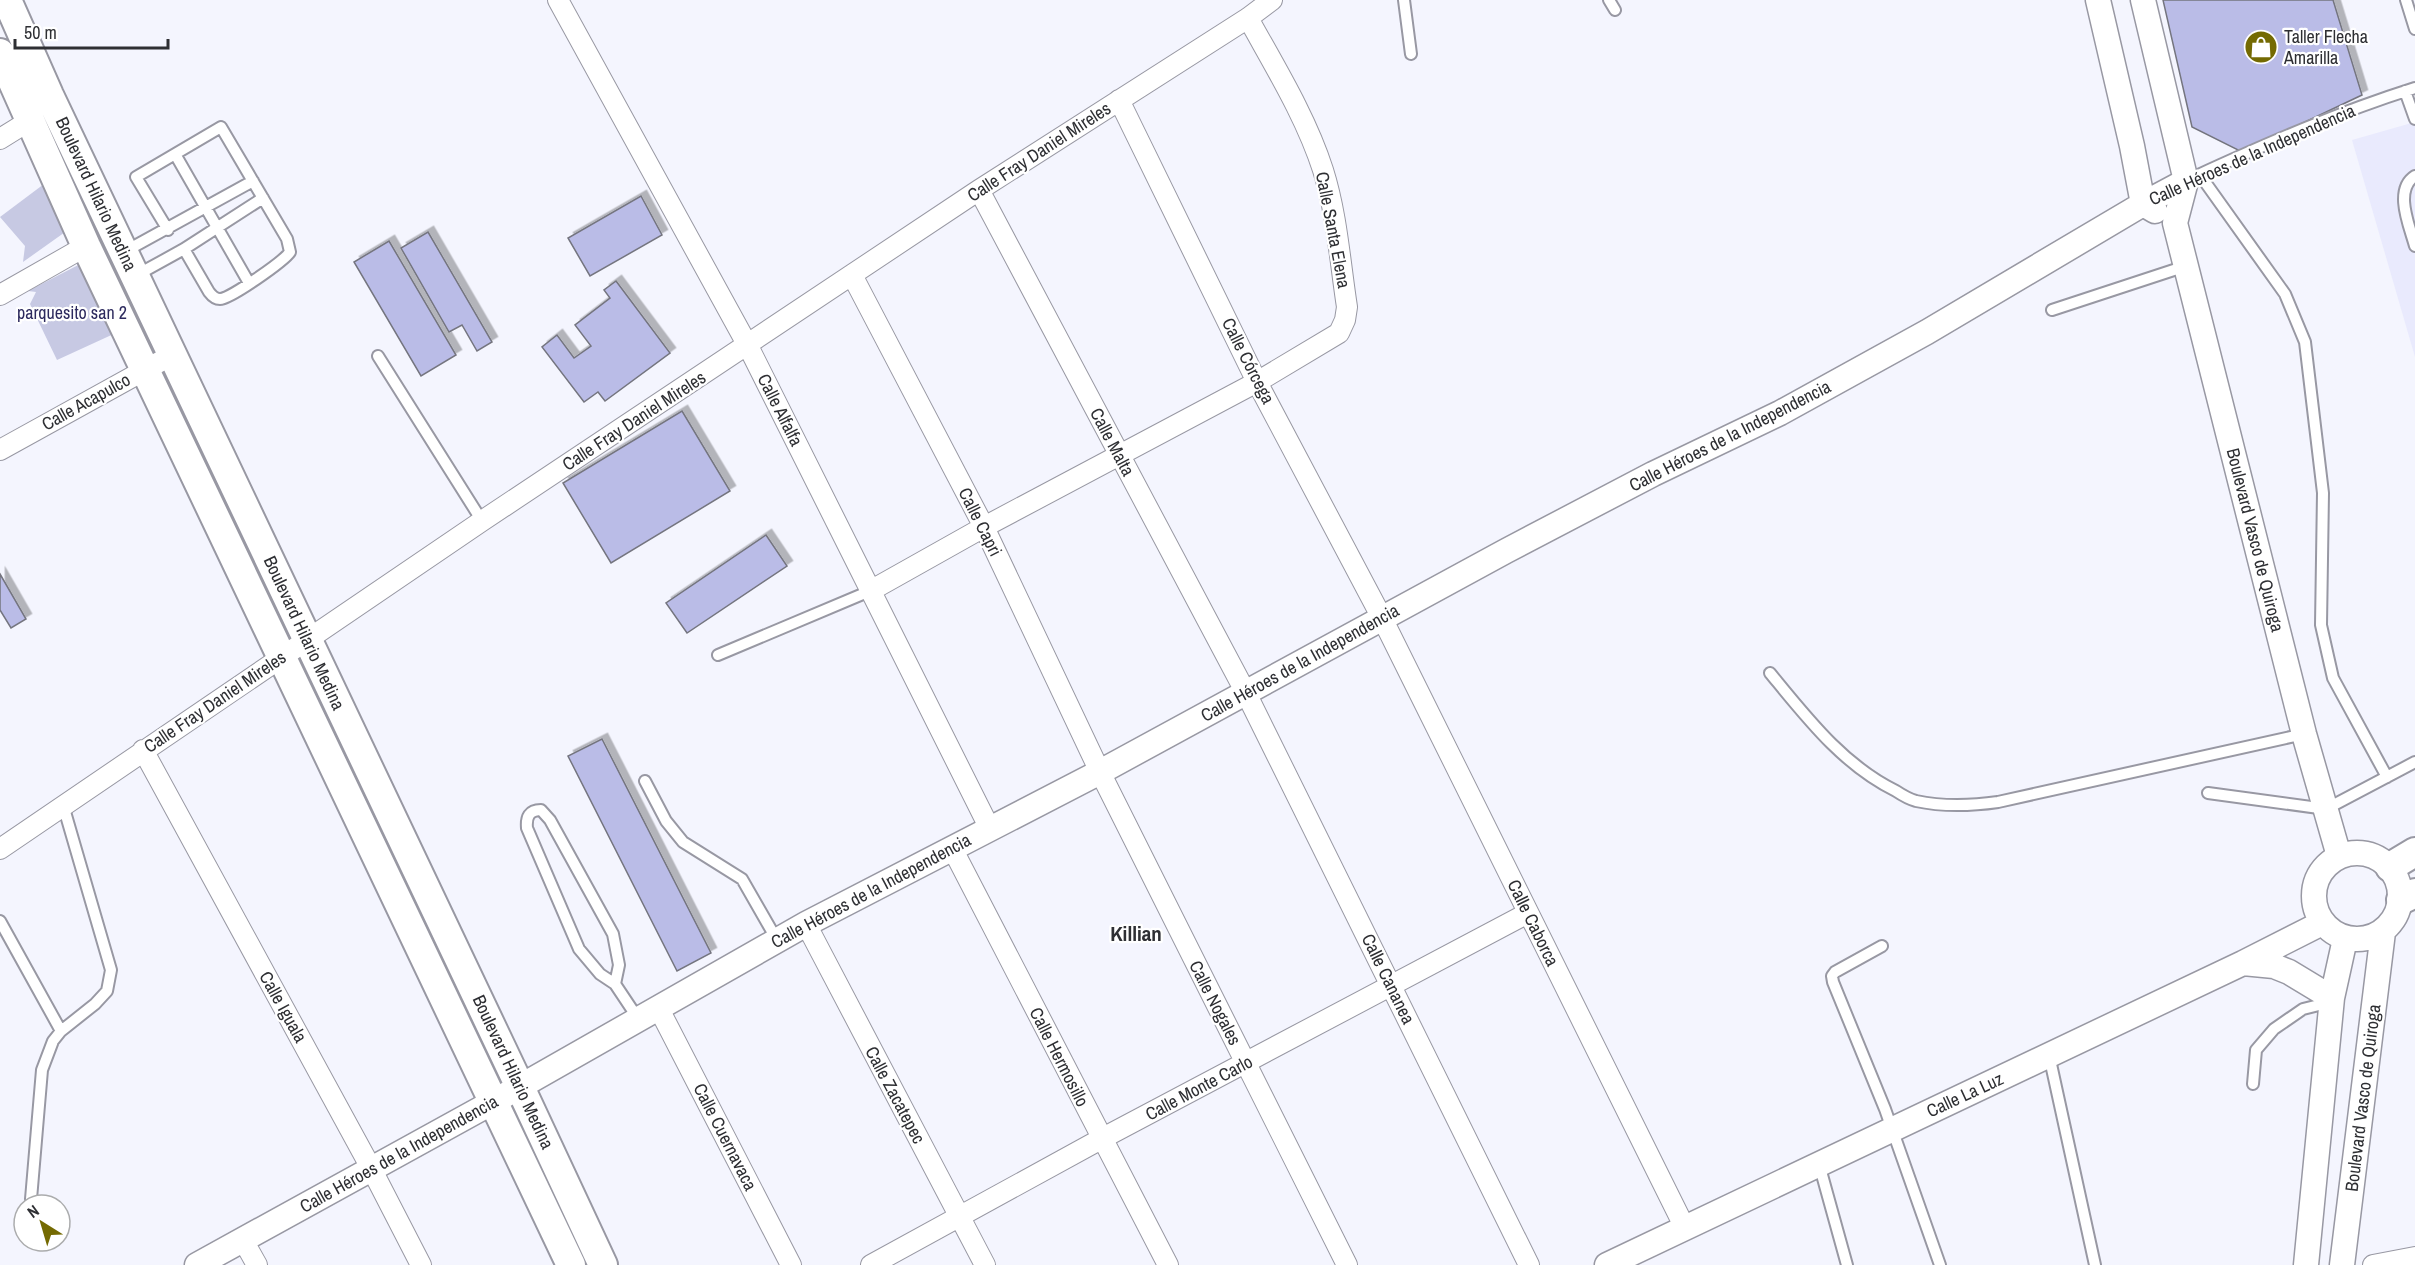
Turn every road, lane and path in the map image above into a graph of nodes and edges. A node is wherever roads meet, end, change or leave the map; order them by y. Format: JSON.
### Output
{"nodes":[{"id":1,"x":8,"y":0,"type":"edge"},
{"id":2,"x":1272,"y":0,"type":"edge"},
{"id":3,"x":1404,"y":0,"type":"edge"},
{"id":4,"x":2098,"y":0,"type":"edge"},
{"id":5,"x":2142,"y":0,"type":"edge"},
{"id":6,"x":2406,"y":0,"type":"edge"},
{"id":7,"x":561,"y":1,"type":"edge"},
{"id":8,"x":1248,"y":18,"type":"junction"},
{"id":9,"x":2415,"y":29,"type":"edge"},
{"id":10,"x":0,"y":53,"type":"edge"},
{"id":11,"x":1411,"y":54,"type":"dead end"},
{"id":12,"x":2410,"y":89,"type":"edge"},
{"id":13,"x":1119,"y":100,"type":"junction"},
{"id":14,"x":2415,"y":119,"type":"edge"},
{"id":15,"x":29,"y":121,"type":"junction"},
{"id":16,"x":0,"y":139,"type":"edge"},
{"id":17,"x":175,"y":154,"type":"junction"},
{"id":18,"x":2415,"y":176,"type":"edge"},
{"id":19,"x":2193,"y":178,"type":"junction"},
{"id":20,"x":252,"y":182,"type":"junction"},
{"id":21,"x":979,"y":190,"type":"junction"},
{"id":22,"x":262,"y":198,"type":"junction"},
{"id":23,"x":2143,"y":204,"type":"junction"},
{"id":24,"x":206,"y":207,"type":"junction"},
{"id":25,"x":2175,"y":223,"type":"junction"},
{"id":26,"x":217,"y":228,"type":"junction"},
{"id":27,"x":168,"y":230,"type":"junction"},
{"id":28,"x":86,"y":246,"type":"junction"},
{"id":29,"x":2415,"y":246,"type":"edge"},
{"id":30,"x":184,"y":249,"type":"junction"},
{"id":31,"x":129,"y":264,"type":"junction"},
{"id":32,"x":2186,"y":266,"type":"junction"},
{"id":33,"x":852,"y":275,"type":"junction"},
{"id":34,"x":249,"y":284,"type":"junction"},
{"id":35,"x":0,"y":295,"type":"edge"},
{"id":36,"x":2052,"y":310,"type":"dead end"},
{"id":37,"x":748,"y":346,"type":"junction"},
{"id":38,"x":172,"y":355,"type":"junction"},
{"id":39,"x":378,"y":356,"type":"dead end"},
{"id":40,"x":146,"y":368,"type":"junction"},
{"id":41,"x":1257,"y":382,"type":"junction"},
{"id":42,"x":0,"y":450,"type":"edge"},
{"id":43,"x":1119,"y":456,"type":"junction"},
{"id":44,"x":482,"y":521,"type":"junction"},
{"id":45,"x":984,"y":527,"type":"junction"},
{"id":46,"x":870,"y":591,"type":"junction"},
{"id":47,"x":1382,"y":618,"type":"junction"},
{"id":48,"x":307,"y":640,"type":"junction"},
{"id":49,"x":718,"y":655,"type":"dead end"},
{"id":50,"x":282,"y":657,"type":"junction"},
{"id":51,"x":1770,"y":673,"type":"dead end"},
{"id":52,"x":1246,"y":693,"type":"junction"},
{"id":53,"x":2304,"y":734,"type":"junction"},
{"id":54,"x":143,"y":750,"type":"junction"},
{"id":55,"x":2415,"y":762,"type":"edge"},
{"id":56,"x":1100,"y":772,"type":"junction"},
{"id":57,"x":2387,"y":777,"type":"junction"},
{"id":58,"x":645,"y":781,"type":"dead end"},
{"id":59,"x":2208,"y":793,"type":"dead end"},
{"id":60,"x":63,"y":805,"type":"junction"},
{"id":61,"x":2326,"y":809,"type":"junction"},
{"id":62,"x":989,"y":828,"type":"junction"},
{"id":63,"x":952,"y":848,"type":"junction"},
{"id":64,"x":0,"y":849,"type":"edge"},
{"id":65,"x":2415,"y":852,"type":"edge"},
{"id":66,"x":2339,"y":856,"type":"junction"},
{"id":67,"x":2390,"y":867,"type":"junction"},
{"id":68,"x":2408,"y":897,"type":"edge"},
{"id":69,"x":1528,"y":912,"type":"junction"},
{"id":70,"x":0,"y":921,"type":"edge"},
{"id":71,"x":2322,"y":923,"type":"junction"},
{"id":72,"x":806,"y":924,"type":"junction"},
{"id":73,"x":2383,"y":932,"type":"junction"},
{"id":74,"x":2345,"y":939,"type":"junction"},
{"id":75,"x":777,"y":940,"type":"junction"},
{"id":76,"x":1882,"y":946,"type":"dead end"},
{"id":77,"x":2243,"y":963,"type":"junction"},
{"id":78,"x":615,"y":984,"type":"junction"},
{"id":79,"x":1391,"y":984,"type":"junction"},
{"id":80,"x":2332,"y":1000,"type":"junction"},
{"id":81,"x":649,"y":1014,"type":"junction"},
{"id":82,"x":62,"y":1031,"type":"junction"},
{"id":83,"x":2049,"y":1055,"type":"junction"},
{"id":84,"x":1245,"y":1064,"type":"junction"},
{"id":85,"x":2253,"y":1084,"type":"dead end"},
{"id":86,"x":520,"y":1087,"type":"junction"},
{"id":87,"x":494,"y":1102,"type":"junction"},
{"id":88,"x":1892,"y":1130,"type":"junction"},
{"id":89,"x":1101,"y":1139,"type":"junction"},
{"id":90,"x":1819,"y":1164,"type":"junction"},
{"id":91,"x":371,"y":1168,"type":"junction"},
{"id":92,"x":32,"y":1193,"type":"edge"},
{"id":93,"x":959,"y":1217,"type":"junction"},
{"id":94,"x":1685,"y":1228,"type":"junction"},
{"id":95,"x":243,"y":1240,"type":"junction"},
{"id":96,"x":2415,"y":1257,"type":"edge"},
{"id":97,"x":198,"y":1265,"type":"edge"},
{"id":98,"x":257,"y":1265,"type":"edge"},
{"id":99,"x":421,"y":1265,"type":"edge"},
{"id":100,"x":572,"y":1265,"type":"edge"},
{"id":101,"x":603,"y":1265,"type":"edge"},
{"id":102,"x":791,"y":1265,"type":"edge"},
{"id":103,"x":871,"y":1265,"type":"edge"},
{"id":104,"x":985,"y":1265,"type":"edge"},
{"id":105,"x":1168,"y":1265,"type":"edge"},
{"id":106,"x":1347,"y":1265,"type":"edge"},
{"id":107,"x":1529,"y":1265,"type":"edge"},
{"id":108,"x":1607,"y":1265,"type":"edge"},
{"id":109,"x":1847,"y":1265,"type":"edge"},
{"id":110,"x":1940,"y":1265,"type":"edge"},
{"id":111,"x":2095,"y":1265,"type":"edge"},
{"id":112,"x":2306,"y":1265,"type":"edge"},
{"id":113,"x":2342,"y":1265,"type":"edge"},
{"id":114,"x":2373,"y":1265,"type":"edge"}],
"edges":[{"from":1,"to":31,"type":"main road","name":"Boulevard Hilario Medina"},
{"from":2,"to":8,"type":"street","name":"Calle Fray Daniel Mireles"},
{"from":3,"to":11,"type":"lane"},
{"from":4,"to":23,"type":"street"},
{"from":5,"to":19,"type":"street","name":"Boulevard Vasco de Quiroga"},
{"from":6,"to":9,"type":"lane"},
{"from":7,"to":37,"type":"street","name":"Calle Alfalfa"},
{"from":8,"to":13,"type":"street","name":"Calle Fray Daniel Mireles"},
{"from":8,"to":41,"type":"street","name":"Calle Santa Elena"},
{"from":10,"to":15,"type":"main road","name":"Boulevard Hilario Medina"},
{"from":12,"to":14,"type":"lane"},
{"from":12,"to":19,"type":"lane","name":"Calle Héroes de la Independencia"},
{"from":13,"to":21,"type":"street","name":"Calle Fray Daniel Mireles"},
{"from":13,"to":41,"type":"street","name":"Calle Córcega"},
{"from":15,"to":16,"type":"street"},
{"from":15,"to":28,"type":"main road","name":"Boulevard Hilario Medina"},
{"from":17,"to":20,"type":"lane"},
{"from":17,"to":24,"type":"lane"},
{"from":17,"to":27,"type":"lane"},
{"from":18,"to":29,"type":"lane"},
{"from":19,"to":23,"type":"street","name":"Calle Héroes de la Independencia"},
{"from":19,"to":25,"type":"street","name":"Boulevard Vasco de Quiroga"},
{"from":19,"to":57,"type":"lane"},
{"from":20,"to":22,"type":"lane"},
{"from":20,"to":24,"type":"lane"},
{"from":21,"to":33,"type":"street","name":"Calle Fray Daniel Mireles"},
{"from":21,"to":43,"type":"street","name":"Calle Malta"},
{"from":22,"to":26,"type":"lane"},
{"from":22,"to":34,"type":"lane"},
{"from":23,"to":25,"type":"street"},
{"from":23,"to":47,"type":"street","name":"Calle Héroes de la Independencia"},
{"from":24,"to":26,"type":"lane"},
{"from":24,"to":27,"type":"lane"},
{"from":25,"to":32,"type":"street","name":"Boulevard Vasco de Quiroga"},
{"from":26,"to":30,"type":"lane"},
{"from":26,"to":34,"type":"lane"},
{"from":27,"to":31,"type":"lane"},
{"from":28,"to":35,"type":"street"},
{"from":28,"to":40,"type":"main road","name":"Boulevard Hilario Medina"},
{"from":30,"to":31,"type":"lane"},
{"from":30,"to":34,"type":"lane"},
{"from":31,"to":38,"type":"main road","name":"Boulevard Hilario Medina"},
{"from":32,"to":36,"type":"lane"},
{"from":32,"to":53,"type":"street","name":"Boulevard Vasco de Quiroga"},
{"from":33,"to":37,"type":"street","name":"Calle Fray Daniel Mireles"},
{"from":33,"to":45,"type":"street","name":"Calle Capri"},
{"from":37,"to":44,"type":"street","name":"Calle Fray Daniel Mireles"},
{"from":37,"to":46,"type":"street","name":"Calle Alfalfa"},
{"from":38,"to":40,"type":"street","name":"Calle Acapulco"},
{"from":38,"to":48,"type":"main road","name":"Boulevard Hilario Medina"},
{"from":39,"to":44,"type":"lane"},
{"from":40,"to":42,"type":"street","name":"Calle Acapulco"},
{"from":40,"to":50,"type":"main road","name":"Boulevard Hilario Medina"},
{"from":41,"to":43,"type":"street"},
{"from":41,"to":47,"type":"street","name":"Calle Córcega"},
{"from":43,"to":45,"type":"street"},
{"from":43,"to":52,"type":"street","name":"Calle Malta"},
{"from":44,"to":48,"type":"street","name":"Calle Fray Daniel Mireles"},
{"from":45,"to":46,"type":"street"},
{"from":45,"to":56,"type":"street","name":"Calle Capri"},
{"from":46,"to":49,"type":"lane"},
{"from":46,"to":62,"type":"street","name":"Calle Alfalfa"},
{"from":47,"to":52,"type":"street","name":"Calle Héroes de la Independencia"},
{"from":47,"to":69,"type":"street","name":"Calle Caborca"},
{"from":48,"to":50,"type":"street","name":"Calle Fray Daniel Mireles"},
{"from":48,"to":86,"type":"main road","name":"Boulevard Hilario Medina"},
{"from":50,"to":54,"type":"street","name":"Calle Fray Daniel Mireles"},
{"from":50,"to":87,"type":"main road","name":"Boulevard Hilario Medina"},
{"from":51,"to":53,"type":"lane"},
{"from":52,"to":56,"type":"street","name":"Calle Héroes de la Independencia"},
{"from":52,"to":79,"type":"street","name":"Calle Cananea"},
{"from":53,"to":61,"type":"street","name":"Boulevard Vasco de Quiroga"},
{"from":54,"to":60,"type":"street","name":"Calle Fray Daniel Mireles"},
{"from":54,"to":91,"type":"street","name":"Calle Iguala"},
{"from":55,"to":57,"type":"lane"},
{"from":56,"to":62,"type":"street","name":"Calle Héroes de la Independencia"},
{"from":56,"to":84,"type":"street","name":"Calle Nogales"},
{"from":57,"to":61,"type":"lane"},
{"from":58,"to":75,"type":"lane"},
{"from":59,"to":61,"type":"lane"},
{"from":60,"to":64,"type":"street","name":"Calle Fray Daniel Mireles"},
{"from":60,"to":82,"type":"lane"},
{"from":61,"to":66,"type":"street","name":"Boulevard Vasco de Quiroga"},
{"from":62,"to":63,"type":"street","name":"Calle Héroes de la Independencia"},
{"from":63,"to":72,"type":"street","name":"Calle Héroes de la Independencia"},
{"from":63,"to":89,"type":"street","name":"Calle Hermosillo"},
{"from":65,"to":67,"type":"main road"},
{"from":66,"to":67,"type":"street"},
{"from":66,"to":71,"type":"street"},
{"from":67,"to":68,"type":"street"},
{"from":68,"to":73,"type":"street"},
{"from":69,"to":79,"type":"street","name":"Calle Monte Carlo"},
{"from":69,"to":94,"type":"street","name":"Calle Caborca"},
{"from":70,"to":82,"type":"lane"},
{"from":71,"to":74,"type":"street"},
{"from":71,"to":77,"type":"street","name":"Calle La Luz"},
{"from":72,"to":75,"type":"street","name":"Calle Héroes de la Independencia"},
{"from":72,"to":93,"type":"street","name":"Calle Zacatepec"},
{"from":73,"to":74,"type":"street"},
{"from":73,"to":113,"type":"street","name":"Boulevard Vasco de Quiroga"},
{"from":74,"to":80,"type":"street"},
{"from":75,"to":81,"type":"street","name":"Calle Héroes de la Independencia"},
{"from":76,"to":88,"type":"lane"},
{"from":77,"to":80,"type":"street"},
{"from":77,"to":83,"type":"street","name":"Calle La Luz"},
{"from":78,"to":78,"type":"lane"},
{"from":78,"to":81,"type":"lane"},
{"from":79,"to":84,"type":"street","name":"Calle Monte Carlo"},
{"from":79,"to":107,"type":"street","name":"Calle Cananea"},
{"from":80,"to":85,"type":"lane"},
{"from":80,"to":112,"type":"street"},
{"from":81,"to":86,"type":"street","name":"Calle Héroes de la Independencia"},
{"from":81,"to":102,"type":"street","name":"Calle Cuernavaca"},
{"from":82,"to":92,"type":"lane"},
{"from":83,"to":88,"type":"street","name":"Calle La Luz"},
{"from":83,"to":111,"type":"lane"},
{"from":84,"to":89,"type":"street","name":"Calle Monte Carlo"},
{"from":84,"to":106,"type":"street","name":"Calle Nogales"},
{"from":86,"to":87,"type":"street","name":"Calle Héroes de la Independencia"},
{"from":86,"to":101,"type":"main road","name":"Boulevard Hilario Medina"},
{"from":87,"to":91,"type":"street","name":"Calle Héroes de la Independencia"},
{"from":87,"to":100,"type":"main road","name":"Boulevard Hilario Medina"},
{"from":88,"to":90,"type":"street","name":"Calle La Luz"},
{"from":88,"to":110,"type":"lane"},
{"from":89,"to":93,"type":"street","name":"Calle Monte Carlo"},
{"from":89,"to":105,"type":"street","name":"Calle Hermosillo"},
{"from":90,"to":94,"type":"street","name":"Calle La Luz"},
{"from":90,"to":109,"type":"lane"},
{"from":91,"to":95,"type":"street","name":"Calle Héroes de la Independencia"},
{"from":91,"to":99,"type":"street","name":"Calle Iguala"},
{"from":93,"to":103,"type":"street","name":"Calle Monte Carlo"},
{"from":93,"to":104,"type":"street","name":"Calle Zacatepec"},
{"from":94,"to":108,"type":"street","name":"Calle La Luz"},
{"from":95,"to":97,"type":"street","name":"Calle Héroes de la Independencia"},
{"from":95,"to":98,"type":"street"},
{"from":96,"to":114,"type":"street"}]}
